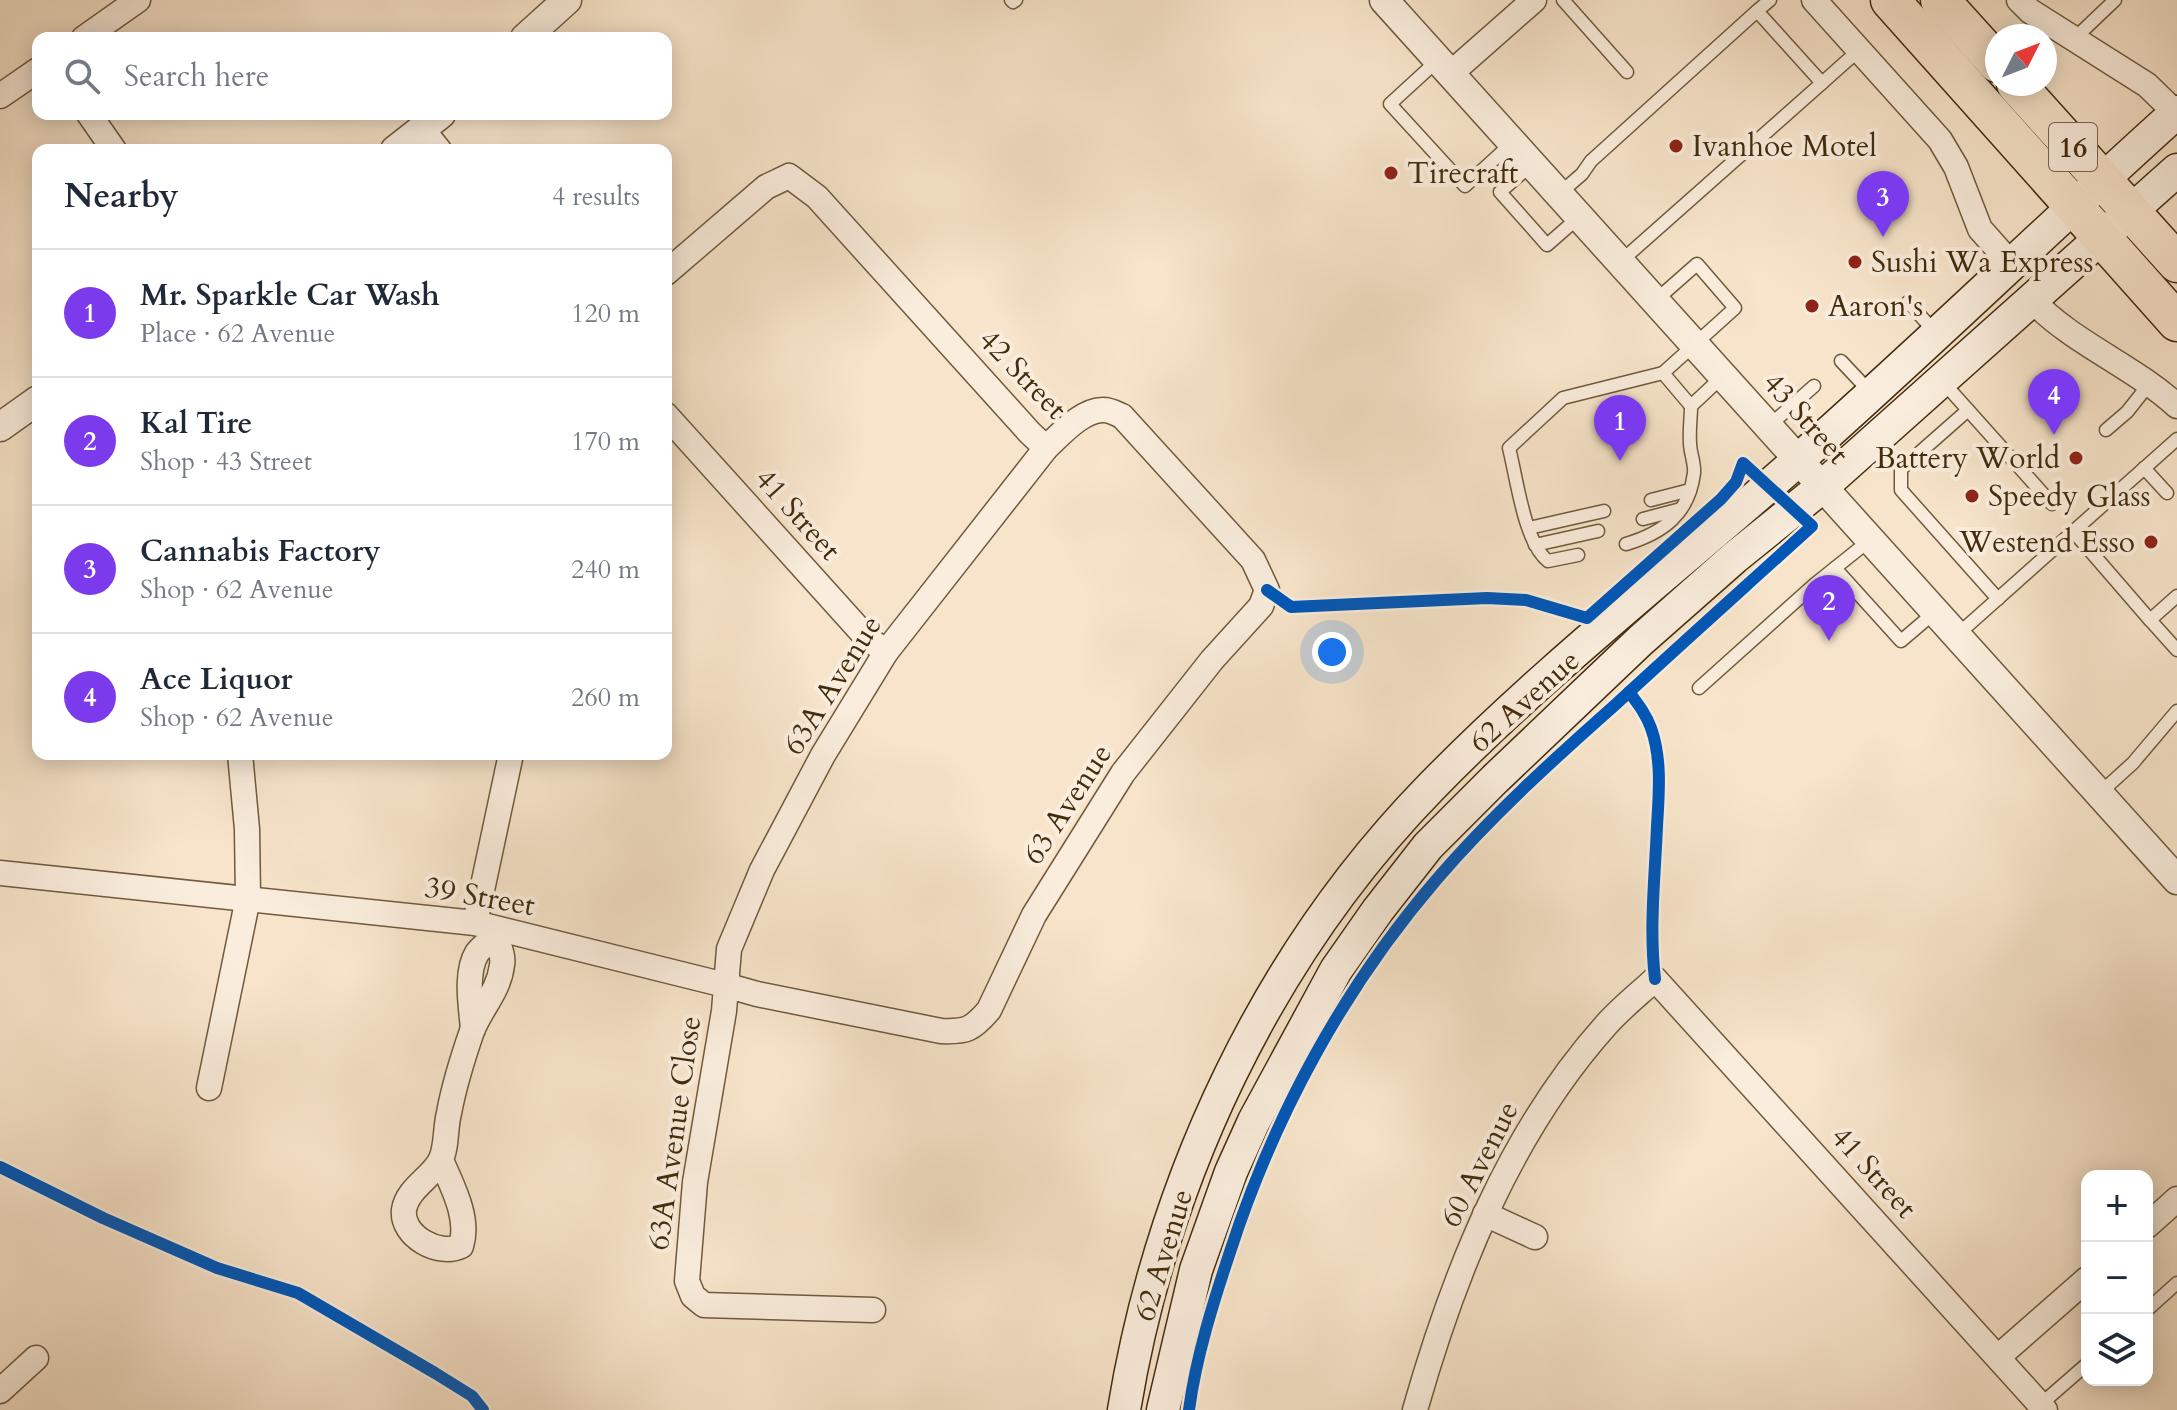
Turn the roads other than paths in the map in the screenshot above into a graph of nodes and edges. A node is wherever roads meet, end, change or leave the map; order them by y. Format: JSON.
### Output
{"nodes":[{"id":1,"x":138,"y":0,"type":"edge"},
{"id":2,"x":566,"y":0,"type":"edge"},
{"id":3,"x":1384,"y":0,"type":"edge"},
{"id":4,"x":1534,"y":0,"type":"edge"},
{"id":5,"x":1563,"y":0,"type":"edge"},
{"id":6,"x":1770,"y":0,"type":"edge"},
{"id":7,"x":1814,"y":0,"type":"edge"},
{"id":8,"x":1890,"y":0,"type":"edge"},
{"id":9,"x":1940,"y":0,"type":"edge"},
{"id":10,"x":2019,"y":0,"type":"edge"},
{"id":11,"x":2115,"y":0,"type":"edge"},
{"id":12,"x":1757,"y":11,"type":"junction"},
{"id":13,"x":93,"y":32,"type":"edge"},
{"id":14,"x":531,"y":32,"type":"edge"},
{"id":15,"x":2074,"y":40,"type":"junction"},
{"id":16,"x":1859,"y":50,"type":"junction"},
{"id":17,"x":1985,"y":50,"type":"edge"},
{"id":18,"x":1444,"y":67,"type":"junction"},
{"id":19,"x":1627,"y":72,"type":"dead end"},
{"id":20,"x":32,"y":74,"type":"edge"},
{"id":21,"x":1822,"y":83,"type":"junction"},
{"id":22,"x":0,"y":96,"type":"edge"},
{"id":23,"x":2027,"y":96,"type":"edge"},
{"id":24,"x":2176,"y":112,"type":"edge"},
{"id":25,"x":93,"y":120,"type":"edge"},
{"id":26,"x":435,"y":131,"type":"edge"},
{"id":27,"x":1512,"y":143,"type":"junction"},
{"id":28,"x":110,"y":144,"type":"edge"},
{"id":29,"x":408,"y":144,"type":"edge"},
{"id":30,"x":1532,"y":164,"type":"junction"},
{"id":31,"x":2177,"y":170,"type":"edge"},
{"id":32,"x":2102,"y":179,"type":"junction"},
{"id":33,"x":1559,"y":194,"type":"junction"},
{"id":34,"x":2073,"y":207,"type":"junction"},
{"id":35,"x":2130,"y":211,"type":"junction"},
{"id":36,"x":1579,"y":217,"type":"junction"},
{"id":37,"x":2100,"y":238,"type":"junction"},
{"id":38,"x":1620,"y":262,"type":"junction"},
{"id":39,"x":2177,"y":263,"type":"edge"},
{"id":40,"x":2012,"y":265,"type":"junction"},
{"id":41,"x":672,"y":268,"type":"edge"},
{"id":42,"x":2031,"y":299,"type":"junction"},
{"id":43,"x":1655,"y":301,"type":"junction"},
{"id":44,"x":1908,"y":302,"type":"dead end"},
{"id":45,"x":2177,"y":322,"type":"edge"},
{"id":46,"x":1937,"y":334,"type":"junction"},
{"id":47,"x":1695,"y":345,"type":"junction"},
{"id":48,"x":1841,"y":361,"type":"dead end"},
{"id":49,"x":1663,"y":373,"type":"junction"},
{"id":50,"x":1723,"y":376,"type":"junction"},
{"id":51,"x":1940,"y":380,"type":"junction"},
{"id":52,"x":2150,"y":383,"type":"junction"},
{"id":53,"x":1814,"y":386,"type":"dead end"},
{"id":54,"x":1871,"y":393,"type":"junction"},
{"id":55,"x":32,"y":404,"type":"edge"},
{"id":56,"x":1691,"y":406,"type":"junction"},
{"id":57,"x":2177,"y":406,"type":"edge"},
{"id":58,"x":1968,"y":410,"type":"junction"},
{"id":59,"x":672,"y":422,"type":"edge"},
{"id":60,"x":0,"y":427,"type":"edge"},
{"id":61,"x":1768,"y":427,"type":"junction"},
{"id":62,"x":2106,"y":430,"type":"dead end"},
{"id":63,"x":2177,"y":439,"type":"edge"},
{"id":64,"x":1046,"y":448,"type":"junction"},
{"id":65,"x":1798,"y":460,"type":"junction"},
{"id":66,"x":2144,"y":468,"type":"junction"},
{"id":67,"x":1822,"y":487,"type":"junction"},
{"id":68,"x":1690,"y":490,"type":"junction"},
{"id":69,"x":2167,"y":493,"type":"dead end"},
{"id":70,"x":1651,"y":500,"type":"dead end"},
{"id":71,"x":2052,"y":504,"type":"dead end"},
{"id":72,"x":1681,"y":509,"type":"junction"},
{"id":73,"x":1604,"y":511,"type":"dead end"},
{"id":74,"x":1643,"y":519,"type":"dead end"},
{"id":75,"x":1529,"y":528,"type":"junction"},
{"id":76,"x":1598,"y":531,"type":"dead end"},
{"id":77,"x":2073,"y":531,"type":"junction"},
{"id":78,"x":1870,"y":540,"type":"junction"},
{"id":79,"x":1626,"y":544,"type":"dead end"},
{"id":80,"x":1535,"y":545,"type":"junction"},
{"id":81,"x":1578,"y":555,"type":"dead end"},
{"id":82,"x":1835,"y":568,"type":"junction"},
{"id":83,"x":2177,"y":596,"type":"edge"},
{"id":84,"x":1998,"y":599,"type":"junction"},
{"id":85,"x":1261,"y":606,"type":"joint"},
{"id":86,"x":1935,"y":612,"type":"junction"},
{"id":87,"x":2150,"y":620,"type":"junction"},
{"id":88,"x":1956,"y":636,"type":"junction"},
{"id":89,"x":2177,"y":650,"type":"edge"},
{"id":90,"x":886,"y":652,"type":"junction"},
{"id":91,"x":1699,"y":688,"type":"dead end"},
{"id":92,"x":2177,"y":711,"type":"edge"},
{"id":93,"x":241,"y":760,"type":"edge"},
{"id":94,"x":510,"y":760,"type":"edge"},
{"id":95,"x":2099,"y":793,"type":"junction"},
{"id":96,"x":2173,"y":868,"type":"edge"},
{"id":97,"x":0,"y":873,"type":"edge"},
{"id":98,"x":248,"y":898,"type":"junction"},
{"id":99,"x":489,"y":929,"type":"junction"},
{"id":100,"x":1655,"y":979,"type":"joint"},
{"id":101,"x":725,"y":985,"type":"junction"},
{"id":102,"x":941,"y":1031,"type":"joint"},
{"id":103,"x":209,"y":1088,"type":"dead end"},
{"id":104,"x":441,"y":1160,"type":"dead end"},
{"id":105,"x":2177,"y":1199,"type":"edge"},
{"id":106,"x":1485,"y":1214,"type":"junction"},
{"id":107,"x":2153,"y":1221,"type":"edge"},
{"id":108,"x":1535,"y":1237,"type":"dead end"},
{"id":109,"x":2177,"y":1283,"type":"edge"},
{"id":110,"x":2081,"y":1284,"type":"edge"},
{"id":111,"x":2153,"y":1305,"type":"edge"},
{"id":112,"x":873,"y":1310,"type":"dead end"},
{"id":113,"x":1998,"y":1357,"type":"junction"},
{"id":114,"x":36,"y":1358,"type":"dead end"},
{"id":115,"x":2081,"y":1370,"type":"edge"},
{"id":116,"x":0,"y":1391,"type":"edge"},
{"id":117,"x":2042,"y":1408,"type":"edge"},
{"id":118,"x":1124,"y":1410,"type":"edge"},
{"id":119,"x":1163,"y":1410,"type":"edge"},
{"id":120,"x":1415,"y":1410,"type":"edge"}],
"edges":[{"from":1,"to":13,"type":"street"},
{"from":2,"to":14,"type":"street"},
{"from":3,"to":18,"type":"street","name":"43 Street"},
{"from":4,"to":18,"type":"street"},
{"from":5,"to":19,"type":"lane"},
{"from":6,"to":12,"type":"lane"},
{"from":7,"to":16,"type":"street"},
{"from":8,"to":34,"type":"highway","number":"16"},
{"from":9,"to":17,"type":"highway"},
{"from":10,"to":15,"type":"street"},
{"from":11,"to":15,"type":"lane"},
{"from":12,"to":21,"type":"lane"},
{"from":12,"to":33,"type":"lane"},
{"from":15,"to":24,"type":"street"},
{"from":16,"to":21,"type":"lane"},
{"from":16,"to":40,"type":"street"},
{"from":18,"to":27,"type":"street","name":"43 Street"},
{"from":18,"to":27,"type":"lane"},
{"from":20,"to":22,"type":"street"},
{"from":21,"to":38,"type":"lane"},
{"from":23,"to":32,"type":"highway","number":"16"},
{"from":24,"to":32,"type":"main road","name":"62 Avenue"},
{"from":25,"to":28,"type":"street"},
{"from":26,"to":29,"type":"street"},
{"from":27,"to":30,"type":"street","name":"43 Street"},
{"from":30,"to":33,"type":"street","name":"43 Street"},
{"from":30,"to":36,"type":"lane"},
{"from":31,"to":35,"type":"main road","name":"62 Avenue"},
{"from":32,"to":34,"type":"main road","name":"62 Avenue"},
{"from":32,"to":35,"type":"highway","number":"16"},
{"from":33,"to":36,"type":"street","name":"43 Street"},
{"from":34,"to":37,"type":"highway","number":"16"},
{"from":34,"to":40,"type":"main road","name":"62 Avenue"},
{"from":35,"to":37,"type":"main road","name":"62 Avenue"},
{"from":35,"to":39,"type":"highway","number":"16"},
{"from":36,"to":38,"type":"street","name":"43 Street"},
{"from":37,"to":42,"type":"main road","name":"62 Avenue"},
{"from":37,"to":45,"type":"highway","number":"16"},
{"from":38,"to":43,"type":"street","name":"43 Street"},
{"from":40,"to":46,"type":"main road","name":"62 Avenue"},
{"from":41,"to":64,"type":"street","name":"42 Street"},
{"from":42,"to":51,"type":"main road","name":"62 Avenue"},
{"from":42,"to":52,"type":"street"},
{"from":43,"to":47,"type":"street","name":"43 Street"},
{"from":43,"to":47,"type":"lane"},
{"from":44,"to":46,"type":"lane"},
{"from":46,"to":54,"type":"main road","name":"62 Avenue"},
{"from":47,"to":49,"type":"lane"},
{"from":47,"to":50,"type":"street","name":"43 Street"},
{"from":48,"to":54,"type":"lane"},
{"from":49,"to":56,"type":"lane"},
{"from":49,"to":75,"type":"lane"},
{"from":50,"to":56,"type":"lane"},
{"from":50,"to":61,"type":"street","name":"43 Street"},
{"from":51,"to":58,"type":"lane"},
{"from":51,"to":67,"type":"main road","name":"62 Avenue"},
{"from":52,"to":57,"type":"street"},
{"from":52,"to":62,"type":"lane"},
{"from":53,"to":61,"type":"lane"},
{"from":54,"to":65,"type":"main road","name":"62 Avenue"},
{"from":55,"to":60,"type":"street"},
{"from":56,"to":68,"type":"lane"},
{"from":58,"to":71,"type":"lane"},
{"from":58,"to":84,"type":"lane"},
{"from":59,"to":90,"type":"street","name":"41 Street"},
{"from":61,"to":65,"type":"street","name":"43 Street"},
{"from":63,"to":66,"type":"lane"},
{"from":64,"to":85,"type":"street","name":"42 Street"},
{"from":64,"to":90,"type":"street","name":"63A Avenue"},
{"from":65,"to":67,"type":"street","name":"43 Street"},
{"from":65,"to":118,"type":"main road","name":"62 Avenue"},
{"from":66,"to":69,"type":"lane"},
{"from":66,"to":77,"type":"lane"},
{"from":67,"to":78,"type":"street","name":"43 Street"},
{"from":67,"to":119,"type":"main road","name":"62 Avenue"},
{"from":68,"to":70,"type":"lane"},
{"from":68,"to":72,"type":"lane"},
{"from":72,"to":74,"type":"lane"},
{"from":72,"to":79,"type":"lane"},
{"from":73,"to":75,"type":"lane"},
{"from":75,"to":80,"type":"lane"},
{"from":76,"to":80,"type":"lane"},
{"from":77,"to":84,"type":"lane"},
{"from":77,"to":87,"type":"lane"},
{"from":78,"to":82,"type":"lane"},
{"from":78,"to":86,"type":"street","name":"43 Street"},
{"from":80,"to":81,"type":"lane"},
{"from":82,"to":86,"type":"lane"},
{"from":82,"to":91,"type":"lane"},
{"from":83,"to":87,"type":"lane"},
{"from":84,"to":88,"type":"lane"},
{"from":85,"to":102,"type":"street","name":"63 Avenue"},
{"from":86,"to":88,"type":"street","name":"43 Street"},
{"from":87,"to":89,"type":"lane"},
{"from":88,"to":95,"type":"street","name":"43 Street"},
{"from":90,"to":101,"type":"street","name":"63A Avenue"},
{"from":92,"to":95,"type":"lane"},
{"from":93,"to":98,"type":"street"},
{"from":94,"to":99,"type":"street"},
{"from":95,"to":96,"type":"street","name":"43 Street"},
{"from":97,"to":98,"type":"street","name":"39 Street"},
{"from":98,"to":99,"type":"street","name":"39 Street"},
{"from":98,"to":103,"type":"street"},
{"from":99,"to":101,"type":"street","name":"39 Street"},
{"from":99,"to":104,"type":"street"},
{"from":100,"to":106,"type":"street","name":"60 Avenue"},
{"from":100,"to":113,"type":"street","name":"41 Street"},
{"from":101,"to":102,"type":"street","name":"39 Street"},
{"from":101,"to":112,"type":"street","name":"63A Avenue Close"},
{"from":105,"to":107,"type":"street"},
{"from":106,"to":108,"type":"street"},
{"from":106,"to":120,"type":"street","name":"60 Avenue"},
{"from":109,"to":111,"type":"lane"},
{"from":110,"to":113,"type":"street"},
{"from":113,"to":117,"type":"street","name":"41 Street"},
{"from":114,"to":116,"type":"street"},
{"from":115,"to":117,"type":"lane"}]}
